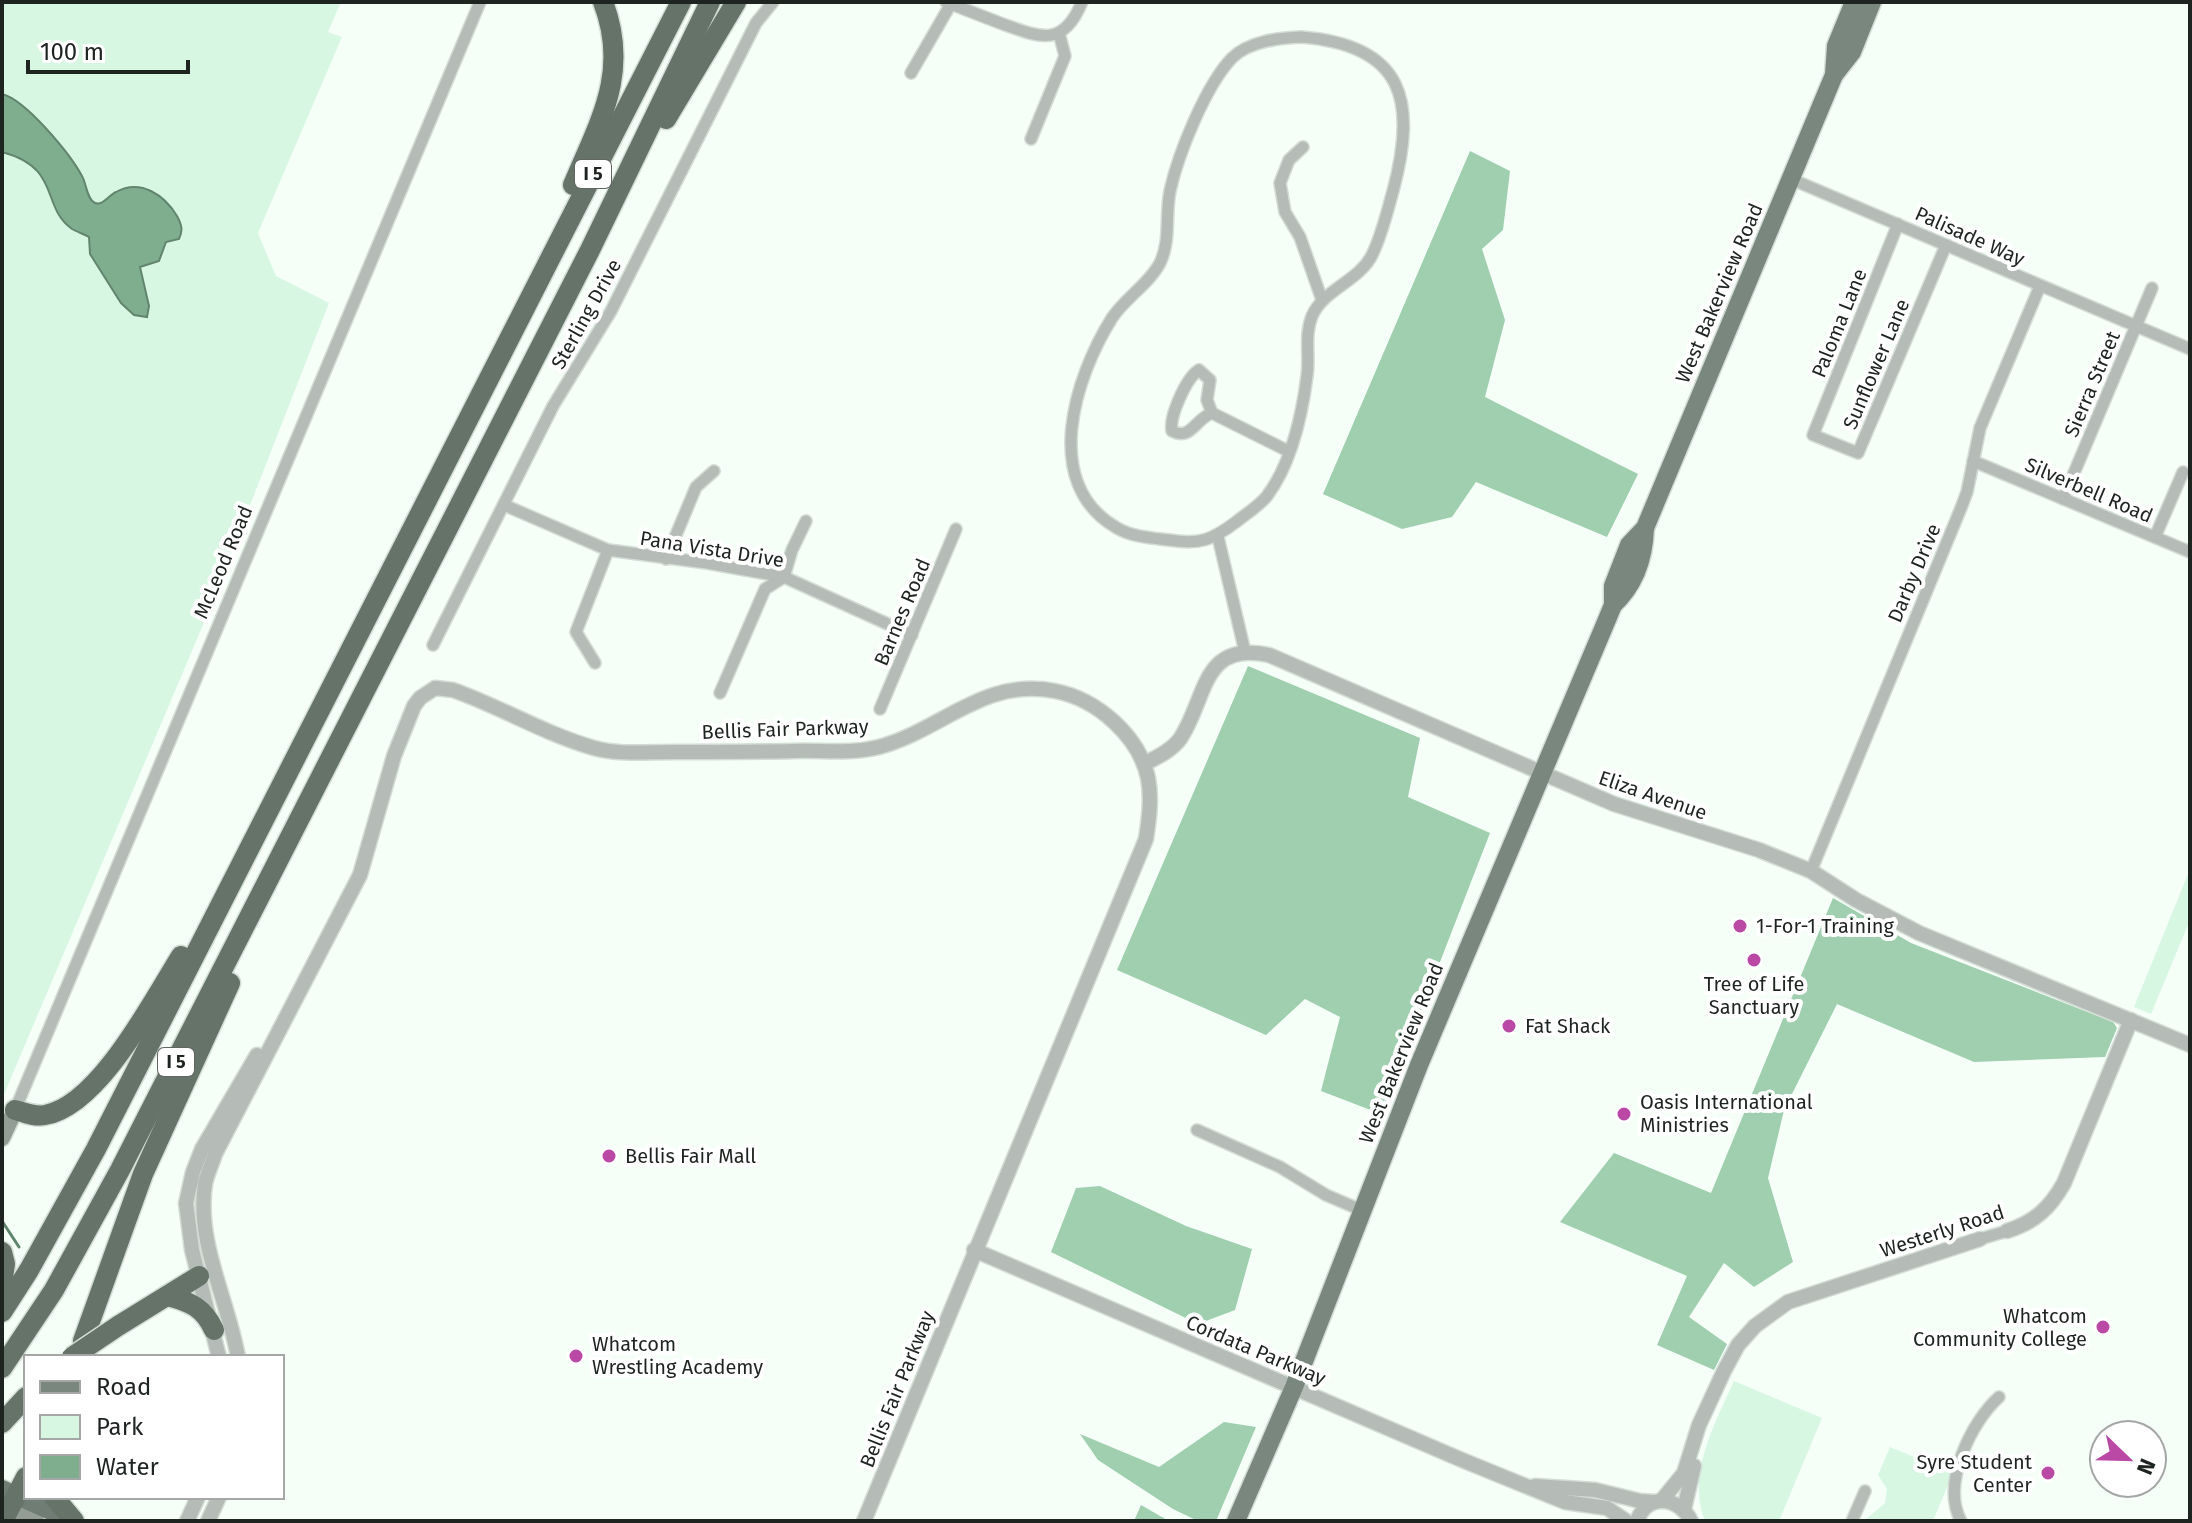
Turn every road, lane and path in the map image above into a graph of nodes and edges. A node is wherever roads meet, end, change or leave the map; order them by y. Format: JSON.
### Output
{"nodes":[{"id":1,"x":480,"y":2,"type":"edge"},
{"id":2,"x":603,"y":2,"type":"edge"},
{"id":3,"x":681,"y":2,"type":"edge"},
{"id":4,"x":710,"y":2,"type":"edge"},
{"id":5,"x":736,"y":2,"type":"edge"},
{"id":6,"x":773,"y":2,"type":"edge"},
{"id":7,"x":1082,"y":2,"type":"edge"},
{"id":8,"x":1854,"y":2,"type":"edge"},
{"id":9,"x":1872,"y":2,"type":"edge"},
{"id":10,"x":950,"y":3,"type":"edge"},
{"id":11,"x":1059,"y":33,"type":"junction"},
{"id":12,"x":911,"y":73,"type":"dead end"},
{"id":13,"x":1834,"y":75,"type":"junction"},
{"id":14,"x":1031,"y":139,"type":"dead end"},
{"id":15,"x":1303,"y":147,"type":"dead end"},
{"id":16,"x":1791,"y":179,"type":"junction"},
{"id":17,"x":1898,"y":224,"type":"junction"},
{"id":18,"x":1946,"y":245,"type":"junction"},
{"id":19,"x":590,"y":250,"type":"junction"},
{"id":20,"x":2040,"y":286,"type":"junction"},
{"id":21,"x":2152,"y":288,"type":"dead end"},
{"id":22,"x":1322,"y":300,"type":"junction"},
{"id":23,"x":2135,"y":327,"type":"junction"},
{"id":24,"x":505,"y":346,"type":"junction"},
{"id":25,"x":2190,"y":349,"type":"edge"},
{"id":26,"x":1212,"y":413,"type":"junction"},
{"id":27,"x":1813,"y":435,"type":"joint"},
{"id":28,"x":1288,"y":451,"type":"junction"},
{"id":29,"x":1973,"y":461,"type":"junction"},
{"id":30,"x":714,"y":471,"type":"dead end"},
{"id":31,"x":2183,"y":472,"type":"dead end"},
{"id":32,"x":2063,"y":499,"type":"junction"},
{"id":33,"x":504,"y":505,"type":"junction"},
{"id":34,"x":806,"y":521,"type":"dead end"},
{"id":35,"x":956,"y":529,"type":"dead end"},
{"id":36,"x":1218,"y":537,"type":"junction"},
{"id":37,"x":2155,"y":537,"type":"junction"},
{"id":38,"x":608,"y":550,"type":"junction"},
{"id":39,"x":2190,"y":552,"type":"edge"},
{"id":40,"x":666,"y":559,"type":"junction"},
{"id":41,"x":784,"y":577,"type":"junction"},
{"id":42,"x":912,"y":635,"type":"junction"},
{"id":43,"x":433,"y":645,"type":"dead end"},
{"id":44,"x":1245,"y":652,"type":"junction"},
{"id":45,"x":595,"y":663,"type":"dead end"},
{"id":46,"x":720,"y":693,"type":"dead end"},
{"id":47,"x":880,"y":709,"type":"dead end"},
{"id":48,"x":337,"y":748,"type":"junction"},
{"id":49,"x":1144,"y":764,"type":"junction"},
{"id":50,"x":1542,"y":773,"type":"junction"},
{"id":51,"x":274,"y":797,"type":"junction"},
{"id":52,"x":1811,"y":871,"type":"junction"},
{"id":53,"x":2131,"y":1020,"type":"junction"},
{"id":54,"x":2190,"y":1045,"type":"edge"},
{"id":55,"x":15,"y":1110,"type":"junction"},
{"id":56,"x":1197,"y":1130,"type":"dead end"},
{"id":57,"x":2,"y":1138,"type":"edge"},
{"id":58,"x":1361,"y":1210,"type":"junction"},
{"id":59,"x":2007,"y":1231,"type":"joint"},
{"id":60,"x":1980,"y":1239,"type":"joint"},
{"id":61,"x":974,"y":1250,"type":"junction"},
{"id":62,"x":2,"y":1252,"type":"edge"},
{"id":63,"x":205,"y":1266,"type":"junction"},
{"id":64,"x":2,"y":1284,"type":"edge"},
{"id":65,"x":168,"y":1296,"type":"junction"},
{"id":66,"x":2,"y":1312,"type":"edge"},
{"id":67,"x":214,"y":1330,"type":"junction"},
{"id":68,"x":77,"y":1349,"type":"edge"},
{"id":69,"x":219,"y":1355,"type":"edge"},
{"id":70,"x":237,"y":1355,"type":"edge"},
{"id":71,"x":2,"y":1368,"type":"edge"},
{"id":72,"x":1294,"y":1387,"type":"junction"},
{"id":73,"x":1999,"y":1397,"type":"dead end"},
{"id":74,"x":24,"y":1399,"type":"edge"},
{"id":75,"x":1704,"y":1419,"type":"junction"},
{"id":76,"x":2,"y":1423,"type":"edge"},
{"id":77,"x":24,"y":1480,"type":"edge"},
{"id":78,"x":1523,"y":1485,"type":"junction"},
{"id":79,"x":1865,"y":1491,"type":"dead end"},
{"id":80,"x":56,"y":1499,"type":"edge"},
{"id":81,"x":197,"y":1499,"type":"edge"},
{"id":82,"x":218,"y":1499,"type":"edge"},
{"id":83,"x":1658,"y":1501,"type":"junction"},
{"id":84,"x":6,"y":1504,"type":"edge"},
{"id":85,"x":1689,"y":1518,"type":"edge"},
{"id":86,"x":36,"y":1521,"type":"edge"},
{"id":87,"x":73,"y":1521,"type":"edge"},
{"id":88,"x":187,"y":1521,"type":"edge"},
{"id":89,"x":208,"y":1521,"type":"edge"},
{"id":90,"x":864,"y":1521,"type":"edge"},
{"id":91,"x":1236,"y":1521,"type":"edge"},
{"id":92,"x":1626,"y":1521,"type":"edge"},
{"id":93,"x":1637,"y":1521,"type":"edge"},
{"id":94,"x":1852,"y":1521,"type":"edge"},
{"id":95,"x":1961,"y":1521,"type":"edge"}],
"edges":[{"from":1,"to":55,"type":"street","name":"McLeod Road"},
{"from":2,"to":24,"type":"highway"},
{"from":3,"to":24,"type":"highway","number":"I 5"},
{"from":4,"to":19,"type":"highway","number":"I 5"},
{"from":5,"to":19,"type":"highway"},
{"from":6,"to":33,"type":"street","name":"Sterling Drive"},
{"from":7,"to":11,"type":"street"},
{"from":8,"to":13,"type":"main road","name":"West Bakerview Road"},
{"from":9,"to":13,"type":"main road","name":"West Bakerview Road"},
{"from":10,"to":11,"type":"street"},
{"from":10,"to":12,"type":"street"},
{"from":11,"to":14,"type":"street"},
{"from":13,"to":16,"type":"main road","name":"West Bakerview Road"},
{"from":15,"to":22,"type":"street"},
{"from":16,"to":17,"type":"street","name":"Palisade Way"},
{"from":16,"to":50,"type":"main road","name":"West Bakerview Road"},
{"from":17,"to":18,"type":"street","name":"Palisade Way"},
{"from":17,"to":27,"type":"street","name":"Paloma Lane"},
{"from":18,"to":20,"type":"street","name":"Palisade Way"},
{"from":18,"to":27,"type":"street","name":"Sunflower Lane"},
{"from":19,"to":48,"type":"highway","number":"I 5"},
{"from":20,"to":23,"type":"street","name":"Palisade Way"},
{"from":20,"to":29,"type":"street","name":"Darby Drive"},
{"from":21,"to":23,"type":"street"},
{"from":22,"to":28,"type":"street"},
{"from":22,"to":36,"type":"street"},
{"from":23,"to":25,"type":"street","name":"Palisade Way"},
{"from":23,"to":32,"type":"street","name":"Sierra Street"},
{"from":24,"to":51,"type":"highway","number":"I 5"},
{"from":26,"to":26,"type":"street"},
{"from":26,"to":28,"type":"street"},
{"from":28,"to":36,"type":"street"},
{"from":29,"to":32,"type":"street","name":"Silverbell Road"},
{"from":29,"to":52,"type":"street","name":"Darby Drive"},
{"from":30,"to":40,"type":"street"},
{"from":31,"to":37,"type":"street"},
{"from":32,"to":37,"type":"street","name":"Silverbell Road"},
{"from":33,"to":38,"type":"street","name":"Pana Vista Drive"},
{"from":33,"to":43,"type":"street","name":"Sterling Drive"},
{"from":34,"to":41,"type":"street"},
{"from":35,"to":42,"type":"street","name":"Barnes Road"},
{"from":36,"to":44,"type":"street"},
{"from":37,"to":39,"type":"street","name":"Silverbell Road"},
{"from":38,"to":40,"type":"street","name":"Pana Vista Drive"},
{"from":38,"to":45,"type":"street"},
{"from":40,"to":41,"type":"street","name":"Pana Vista Drive"},
{"from":41,"to":42,"type":"street","name":"Pana Vista Drive"},
{"from":41,"to":46,"type":"street"},
{"from":42,"to":47,"type":"street","name":"Barnes Road"},
{"from":44,"to":49,"type":"street"},
{"from":44,"to":50,"type":"street","name":"Eliza Avenue"},
{"from":48,"to":68,"type":"highway"},
{"from":48,"to":71,"type":"highway","number":"I 5"},
{"from":49,"to":61,"type":"street","name":"Bellis Fair Parkway"},
{"from":49,"to":63,"type":"street","name":"Bellis Fair Parkway"},
{"from":50,"to":52,"type":"street","name":"Eliza Avenue"},
{"from":50,"to":58,"type":"main road","name":"West Bakerview Road"},
{"from":51,"to":55,"type":"highway"},
{"from":51,"to":66,"type":"highway","number":"I 5"},
{"from":52,"to":53,"type":"street","name":"Eliza Avenue"},
{"from":53,"to":54,"type":"street","name":"Eliza Avenue"},
{"from":53,"to":59,"type":"street","name":"Westerly Road"},
{"from":55,"to":57,"type":"main road","name":"McLeod Road"},
{"from":56,"to":58,"type":"street"},
{"from":58,"to":72,"type":"main road","name":"West Bakerview Road"},
{"from":59,"to":60,"type":"street","name":"Westerly Road"},
{"from":60,"to":75,"type":"street","name":"Westerly Road"},
{"from":61,"to":72,"type":"street","name":"Cordata Parkway"},
{"from":61,"to":90,"type":"street","name":"Bellis Fair Parkway"},
{"from":62,"to":64,"type":"highway"},
{"from":63,"to":65,"type":"highway"},
{"from":63,"to":67,"type":"street","name":"Bellis Fair Parkway"},
{"from":63,"to":70,"type":"street","name":"Bellis Fair Parkway"},
{"from":65,"to":67,"type":"highway"},
{"from":65,"to":68,"type":"highway","bridge":true},
{"from":67,"to":69,"type":"street","name":"Bellis Fair Parkway"},
{"from":72,"to":78,"type":"street","name":"Cordata Parkway"},
{"from":72,"to":91,"type":"main road","name":"West Bakerview Road"},
{"from":73,"to":95,"type":"street"},
{"from":74,"to":76,"type":"highway"},
{"from":75,"to":83,"type":"street","name":"Westerly Road"},
{"from":75,"to":85,"type":"street","name":"Westerly Road"},
{"from":77,"to":84,"type":"highway"},
{"from":78,"to":83,"type":"street","name":"Cordata Parkway"},
{"from":78,"to":92,"type":"street","name":"Cordata Parkway"},
{"from":79,"to":94,"type":"street"},
{"from":80,"to":87,"type":"highway"},
{"from":81,"to":88,"type":"street"},
{"from":82,"to":89,"type":"street"},
{"from":83,"to":85,"type":"street","name":"Cordata Parkway"},
{"from":83,"to":93,"type":"street","name":"Westerly Road"},
{"from":84,"to":86,"type":"main road"},
{"from":84,"to":87,"type":"highway"}]}
